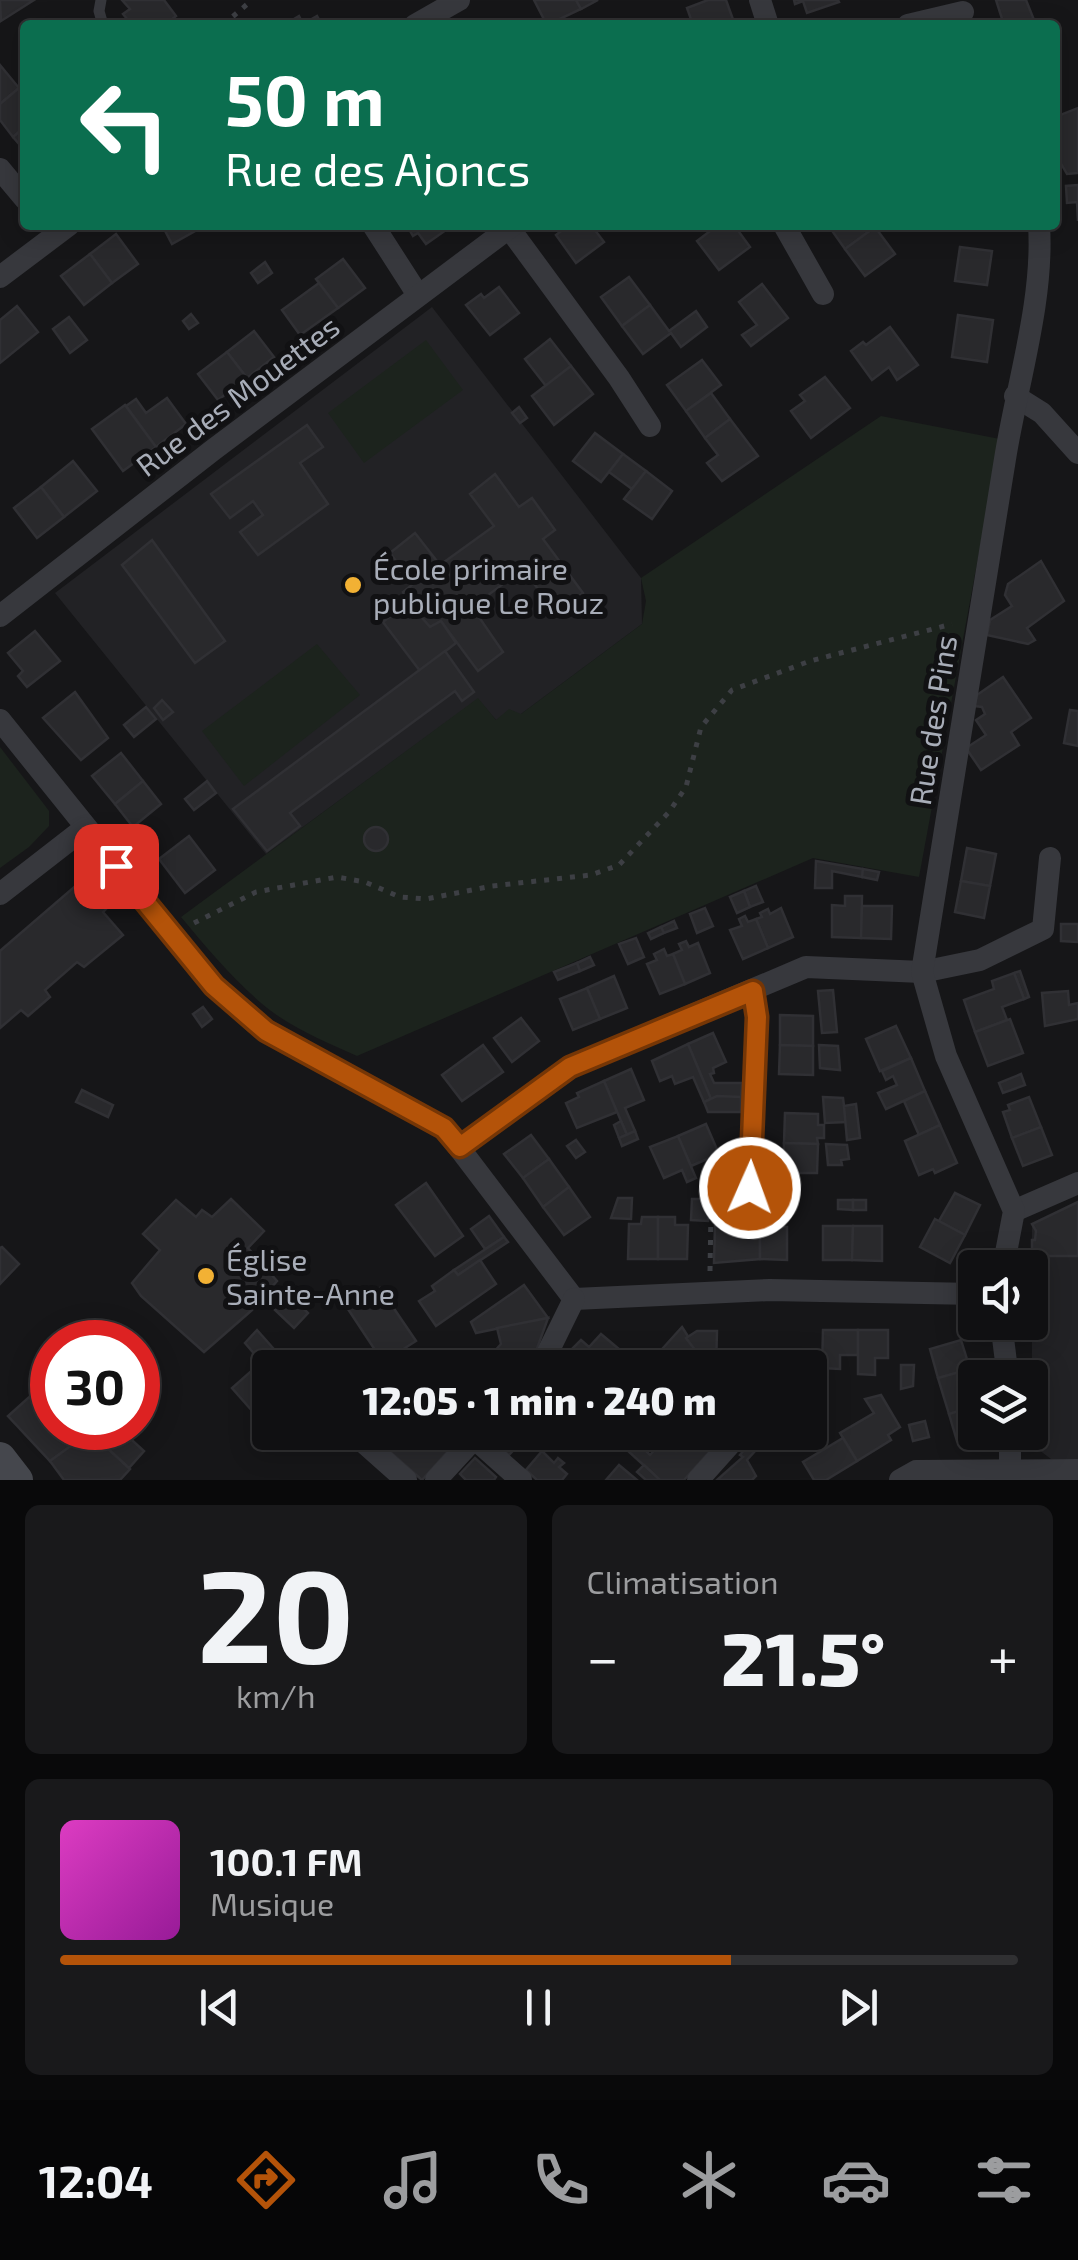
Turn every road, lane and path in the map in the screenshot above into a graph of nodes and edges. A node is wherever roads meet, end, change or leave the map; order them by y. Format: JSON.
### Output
{"nodes":[{"id":1,"x":252,"y":0,"type":"edge"},
{"id":2,"x":459,"y":0,"type":"edge"},
{"id":3,"x":963,"y":12,"type":"edge"},
{"id":4,"x":229,"y":20,"type":"edge"},
{"id":5,"x":424,"y":20,"type":"edge"},
{"id":6,"x":929,"y":20,"type":"edge"},
{"id":7,"x":0,"y":169,"type":"edge"},
{"id":8,"x":20,"y":193,"type":"edge"},
{"id":9,"x":55,"y":230,"type":"edge"},
{"id":10,"x":376,"y":230,"type":"edge"},
{"id":11,"x":506,"y":230,"type":"edge"},
{"id":12,"x":514,"y":230,"type":"edge"},
{"id":13,"x":787,"y":230,"type":"edge"},
{"id":14,"x":1038,"y":230,"type":"edge"},
{"id":15,"x":0,"y":276,"type":"edge"},
{"id":16,"x":418,"y":294,"type":"junction"},
{"id":17,"x":823,"y":294,"type":"dead end"},
{"id":18,"x":1016,"y":396,"type":"junction"},
{"id":19,"x":650,"y":426,"type":"dead end"},
{"id":20,"x":1078,"y":453,"type":"edge"},
{"id":21,"x":0,"y":616,"type":"edge"},
{"id":22,"x":979,"y":618,"type":"junction"},
{"id":23,"x":0,"y":720,"type":"edge"},
{"id":24,"x":85,"y":828,"type":"junction"},
{"id":25,"x":1050,"y":858,"type":"dead end"},
{"id":26,"x":0,"y":894,"type":"edge"},
{"id":27,"x":173,"y":936,"type":"junction"},
{"id":28,"x":922,"y":972,"type":"junction"},
{"id":29,"x":753,"y":991,"type":"junction"},
{"id":30,"x":460,"y":1147,"type":"junction"},
{"id":31,"x":1078,"y":1183,"type":"edge"},
{"id":32,"x":712,"y":1189,"type":"joint"},
{"id":33,"x":1014,"y":1211,"type":"junction"},
{"id":34,"x":1006,"y":1250,"type":"edge"},
{"id":35,"x":710,"y":1293,"type":"junction"},
{"id":36,"x":958,"y":1294,"type":"edge"},
{"id":37,"x":574,"y":1299,"type":"junction"},
{"id":38,"x":549,"y":1350,"type":"edge"},
{"id":39,"x":372,"y":1450,"type":"edge"},
{"id":40,"x":464,"y":1450,"type":"edge"},
{"id":41,"x":491,"y":1450,"type":"edge"},
{"id":42,"x":725,"y":1450,"type":"edge"},
{"id":43,"x":1010,"y":1450,"type":"edge"},
{"id":44,"x":0,"y":1458,"type":"edge"},
{"id":45,"x":1010,"y":1469,"type":"junction"},
{"id":46,"x":1078,"y":1470,"type":"edge"},
{"id":47,"x":17,"y":1480,"type":"edge"},
{"id":48,"x":406,"y":1480,"type":"edge"},
{"id":49,"x":436,"y":1480,"type":"edge"},
{"id":50,"x":521,"y":1480,"type":"edge"},
{"id":51,"x":698,"y":1480,"type":"edge"},
{"id":52,"x":900,"y":1480,"type":"edge"}],
"edges":[{"from":1,"to":4,"type":"path"},
{"from":2,"to":5,"type":"street"},
{"from":3,"to":6,"type":"street"},
{"from":7,"to":8,"type":"street"},
{"from":9,"to":15,"type":"street"},
{"from":10,"to":16,"type":"street"},
{"from":11,"to":16,"type":"street","name":"Rue des Mouettes"},
{"from":12,"to":19,"type":"street"},
{"from":13,"to":17,"type":"street"},
{"from":14,"to":18,"type":"street","name":"Rue des Pins"},
{"from":16,"to":21,"type":"street","name":"Rue des Mouettes"},
{"from":18,"to":20,"type":"street"},
{"from":18,"to":22,"type":"street","name":"Rue des Pins"},
{"from":22,"to":27,"type":"path"},
{"from":22,"to":28,"type":"street","name":"Rue des Pins"},
{"from":23,"to":24,"type":"street"},
{"from":24,"to":26,"type":"street"},
{"from":24,"to":27,"type":"street"},
{"from":25,"to":28,"type":"street"},
{"from":27,"to":30,"type":"street"},
{"from":28,"to":29,"type":"street"},
{"from":28,"to":33,"type":"street","name":"Rue des Pins"},
{"from":29,"to":30,"type":"street"},
{"from":29,"to":32,"type":"street"},
{"from":30,"to":37,"type":"street"},
{"from":31,"to":33,"type":"street"},
{"from":32,"to":35,"type":"path"},
{"from":33,"to":34,"type":"street"},
{"from":35,"to":36,"type":"street"},
{"from":35,"to":37,"type":"street"},
{"from":37,"to":38,"type":"street"},
{"from":39,"to":48,"type":"street"},
{"from":40,"to":49,"type":"street"},
{"from":41,"to":50,"type":"street"},
{"from":42,"to":51,"type":"street"},
{"from":43,"to":45,"type":"street"},
{"from":44,"to":47,"type":"main road"},
{"from":45,"to":46,"type":"street"},
{"from":45,"to":52,"type":"street"}]}
